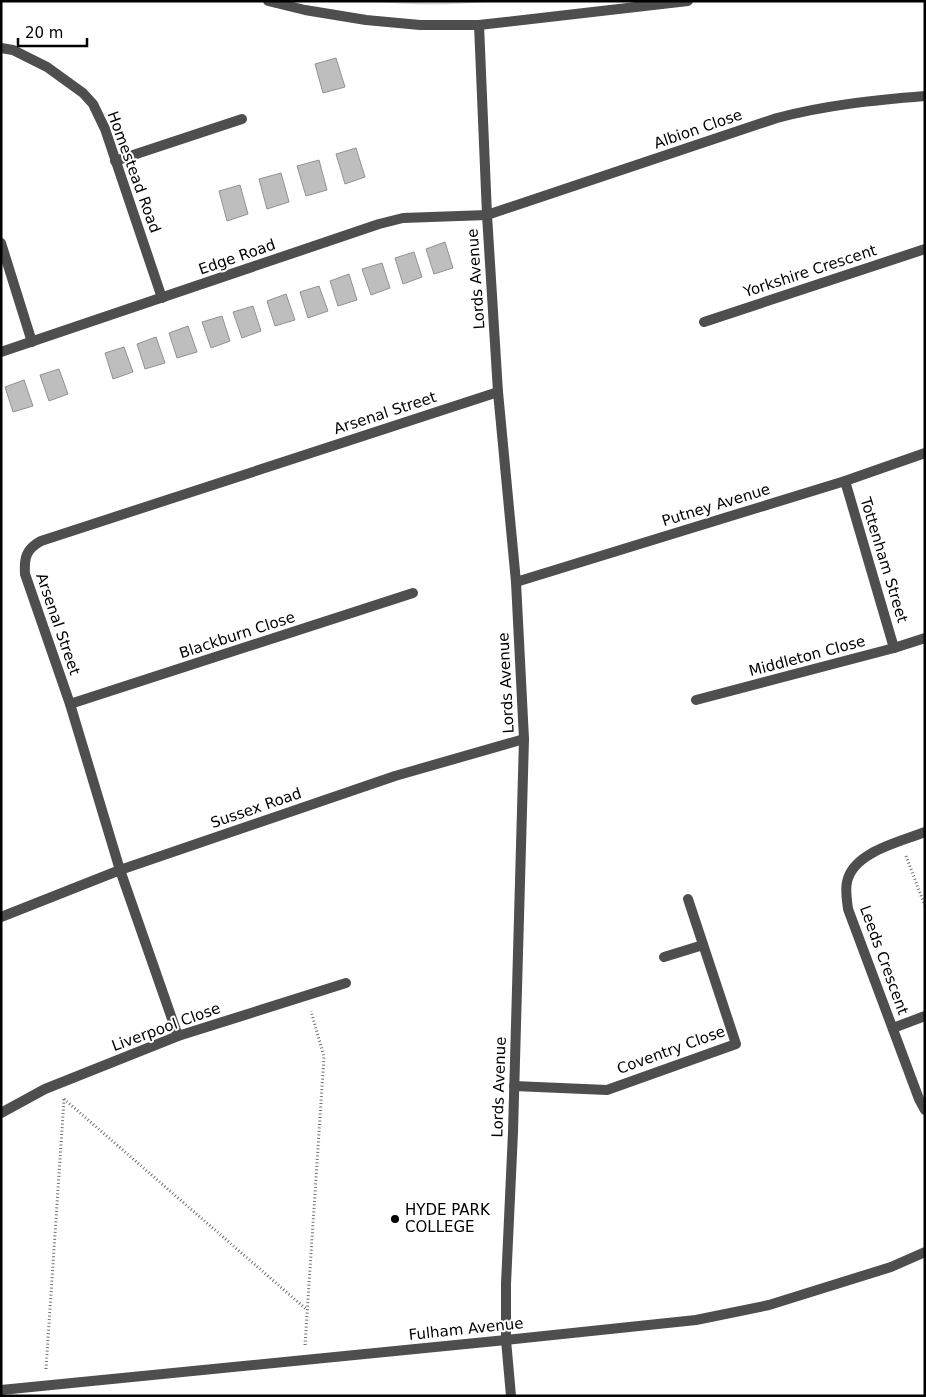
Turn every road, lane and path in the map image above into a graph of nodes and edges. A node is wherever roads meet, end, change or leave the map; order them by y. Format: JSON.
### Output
{"nodes":[{"id":1,"x":268,"y":1,"type":"edge"},
{"id":2,"x":688,"y":1,"type":"edge"},
{"id":3,"x":478,"y":26,"type":"junction"},
{"id":4,"x":1,"y":48,"type":"edge"},
{"id":5,"x":925,"y":96,"type":"edge"},
{"id":6,"x":242,"y":119,"type":"dead end"},
{"id":7,"x":115,"y":161,"type":"junction"},
{"id":8,"x":487,"y":215,"type":"junction"},
{"id":9,"x":1,"y":243,"type":"edge"},
{"id":10,"x":925,"y":249,"type":"edge"},
{"id":11,"x":162,"y":298,"type":"junction"},
{"id":12,"x":704,"y":322,"type":"dead end"},
{"id":13,"x":32,"y":342,"type":"junction"},
{"id":14,"x":1,"y":352,"type":"edge"},
{"id":15,"x":498,"y":392,"type":"junction"},
{"id":16,"x":925,"y":453,"type":"edge"},
{"id":17,"x":845,"y":481,"type":"junction"},
{"id":18,"x":516,"y":582,"type":"junction"},
{"id":19,"x":413,"y":594,"type":"dead end"},
{"id":20,"x":925,"y":638,"type":"edge"},
{"id":21,"x":894,"y":648,"type":"junction"},
{"id":22,"x":696,"y":700,"type":"dead end"},
{"id":23,"x":70,"y":704,"type":"junction"},
{"id":24,"x":524,"y":738,"type":"junction"},
{"id":25,"x":925,"y":832,"type":"edge"},
{"id":26,"x":901,"y":841,"type":"junction"},
{"id":27,"x":120,"y":870,"type":"junction"},
{"id":28,"x":688,"y":899,"type":"dead end"},
{"id":29,"x":925,"y":906,"type":"edge"},
{"id":30,"x":1,"y":917,"type":"edge"},
{"id":31,"x":703,"y":945,"type":"junction"},
{"id":32,"x":664,"y":958,"type":"dead end"},
{"id":33,"x":346,"y":982,"type":"dead end"},
{"id":34,"x":306,"y":995,"type":"junction"},
{"id":35,"x":925,"y":1016,"type":"edge"},
{"id":36,"x":893,"y":1028,"type":"junction"},
{"id":37,"x":178,"y":1036,"type":"junction"},
{"id":38,"x":514,"y":1086,"type":"junction"},
{"id":39,"x":45,"y":1089,"type":"junction"},
{"id":40,"x":64,"y":1099,"type":"junction"},
{"id":41,"x":925,"y":1110,"type":"edge"},
{"id":42,"x":1,"y":1113,"type":"edge"},
{"id":43,"x":925,"y":1252,"type":"edge"},
{"id":44,"x":307,"y":1310,"type":"junction"},
{"id":45,"x":506,"y":1340,"type":"junction"},
{"id":46,"x":304,"y":1360,"type":"junction"},
{"id":47,"x":44,"y":1386,"type":"junction"},
{"id":48,"x":1,"y":1390,"type":"edge"},
{"id":49,"x":510,"y":1396,"type":"edge"}],
"edges":[{"from":1,"to":3,"type":"street"},
{"from":2,"to":3,"type":"street"},
{"from":3,"to":8,"type":"street","name":"Lords Avenue"},
{"from":4,"to":7,"type":"street","name":"Homestead Road"},
{"from":5,"to":8,"type":"street","name":"Albion Close"},
{"from":6,"to":7,"type":"street"},
{"from":7,"to":11,"type":"street","name":"Homestead Road"},
{"from":8,"to":11,"type":"street","name":"Edge Road"},
{"from":8,"to":15,"type":"street","name":"Lords Avenue"},
{"from":9,"to":13,"type":"street"},
{"from":10,"to":12,"type":"street","name":"Yorkshire Crescent"},
{"from":11,"to":13,"type":"street","name":"Edge Road"},
{"from":13,"to":14,"type":"street","name":"Edge Road"},
{"from":15,"to":18,"type":"street","name":"Lords Avenue"},
{"from":15,"to":23,"type":"street","name":"Arsenal Street"},
{"from":16,"to":17,"type":"street","name":"Putney Avenue"},
{"from":17,"to":18,"type":"street","name":"Putney Avenue"},
{"from":17,"to":21,"type":"street","name":"Tottenham Street"},
{"from":18,"to":24,"type":"street","name":"Lords Avenue"},
{"from":19,"to":23,"type":"street","name":"Blackburn Close"},
{"from":20,"to":21,"type":"street","name":"Middleton Close"},
{"from":21,"to":22,"type":"street","name":"Middleton Close"},
{"from":23,"to":27,"type":"street","name":"Arsenal Street"},
{"from":24,"to":27,"type":"street","name":"Sussex Road"},
{"from":24,"to":38,"type":"street","name":"Lords Avenue"},
{"from":25,"to":26,"type":"street","name":"Leeds Crescent"},
{"from":26,"to":29,"type":"path"},
{"from":26,"to":36,"type":"street","name":"Leeds Crescent"},
{"from":27,"to":30,"type":"street","name":"Sussex Road"},
{"from":27,"to":37,"type":"street","name":"Arsenal Street"},
{"from":28,"to":31,"type":"street","name":"Coventry Close"},
{"from":31,"to":32,"type":"street"},
{"from":31,"to":38,"type":"street","name":"Coventry Close"},
{"from":33,"to":34,"type":"street","name":"Liverpool Close"},
{"from":34,"to":37,"type":"street","name":"Liverpool Close"},
{"from":34,"to":44,"type":"path"},
{"from":35,"to":36,"type":"street"},
{"from":36,"to":41,"type":"street","name":"Leeds Crescent"},
{"from":37,"to":39,"type":"street","name":"Liverpool Close"},
{"from":38,"to":45,"type":"street","name":"Lords Avenue"},
{"from":39,"to":40,"type":"path"},
{"from":39,"to":42,"type":"street","name":"Liverpool Close"},
{"from":40,"to":44,"type":"path"},
{"from":40,"to":47,"type":"path"},
{"from":43,"to":45,"type":"street","name":"Fulham Avenue"},
{"from":44,"to":46,"type":"path"},
{"from":45,"to":46,"type":"street","name":"Fulham Avenue"},
{"from":45,"to":49,"type":"street","name":"Lords Avenue"},
{"from":46,"to":47,"type":"street","name":"Fulham Avenue"},
{"from":47,"to":48,"type":"street","name":"Fulham Avenue"}]}
